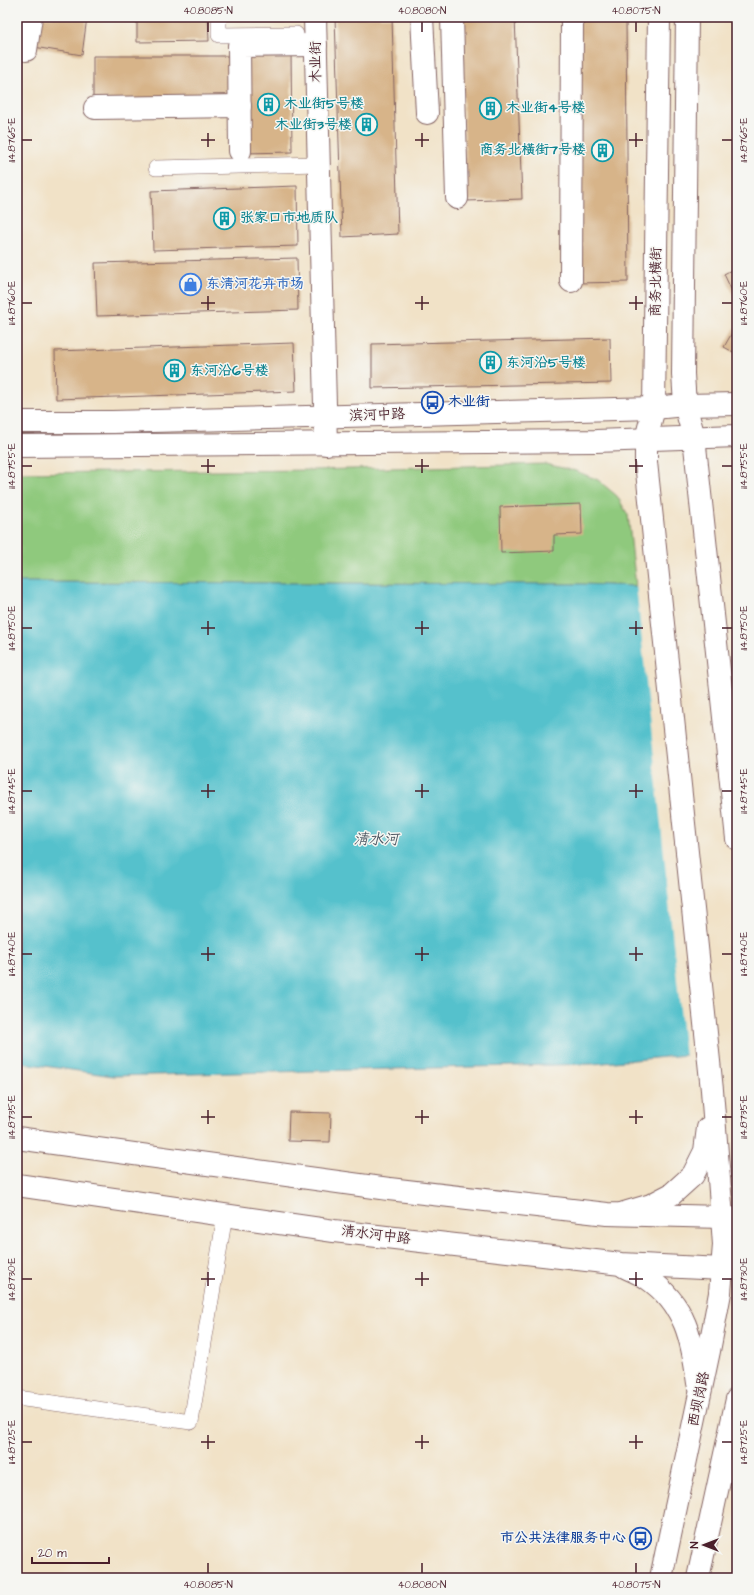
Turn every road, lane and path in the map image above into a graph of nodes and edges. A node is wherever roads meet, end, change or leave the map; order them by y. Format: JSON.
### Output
{"nodes":[{"id":1,"x":31,"y":17,"type":"edge"},
{"id":2,"x":219,"y":17,"type":"edge"},
{"id":3,"x":422,"y":17,"type":"edge"},
{"id":4,"x":452,"y":17,"type":"edge"},
{"id":5,"x":572,"y":17,"type":"edge"},
{"id":6,"x":659,"y":17,"type":"edge"},
{"id":7,"x":688,"y":17,"type":"edge"},
{"id":8,"x":315,"y":32,"type":"edge"},
{"id":9,"x":26,"y":50,"type":"dead end"},
{"id":10,"x":240,"y":106,"type":"junction"},
{"id":11,"x":95,"y":108,"type":"dead end"},
{"id":12,"x":427,"y":114,"type":"dead end"},
{"id":13,"x":240,"y":151,"type":"dead end"},
{"id":14,"x":318,"y":164,"type":"junction"},
{"id":15,"x":156,"y":168,"type":"dead end"},
{"id":16,"x":457,"y":198,"type":"dead end"},
{"id":17,"x":571,"y":281,"type":"dead end"},
{"id":18,"x":737,"y":404,"type":"edge"},
{"id":19,"x":686,"y":405,"type":"junction"},
{"id":20,"x":654,"y":408,"type":"junction"},
{"id":21,"x":325,"y":416,"type":"junction"},
{"id":22,"x":17,"y":422,"type":"edge"},
{"id":23,"x":737,"y":436,"type":"edge"},
{"id":24,"x":694,"y":437,"type":"junction"},
{"id":25,"x":646,"y":439,"type":"junction"},
{"id":26,"x":326,"y":444,"type":"junction"},
{"id":27,"x":17,"y":446,"type":"edge"},
{"id":28,"x":737,"y":839,"type":"edge"},
{"id":29,"x":712,"y":1093,"type":"junction"},
{"id":30,"x":17,"y":1138,"type":"edge"},
{"id":31,"x":17,"y":1185,"type":"edge"},
{"id":32,"x":621,"y":1214,"type":"junction"},
{"id":33,"x":225,"y":1215,"type":"junction"},
{"id":34,"x":732,"y":1220,"type":"edge"},
{"id":35,"x":621,"y":1264,"type":"junction"},
{"id":36,"x":732,"y":1268,"type":"edge"},
{"id":37,"x":700,"y":1396,"type":"junction"},
{"id":38,"x":17,"y":1398,"type":"edge"},
{"id":39,"x":737,"y":1399,"type":"edge"},
{"id":40,"x":661,"y":1578,"type":"edge"},
{"id":41,"x":698,"y":1578,"type":"edge"}],
"edges":[{"from":1,"to":9,"type":"main road"},
{"from":2,"to":8,"type":"lane"},
{"from":3,"to":12,"type":"main road"},
{"from":4,"to":16,"type":"main road"},
{"from":5,"to":17,"type":"main road"},
{"from":6,"to":20,"type":"main road","name":"商务北横街"},
{"from":7,"to":19,"type":"main road","name":"商务北横街"},
{"from":8,"to":10,"type":"main road"},
{"from":8,"to":14,"type":"main road","name":"木业街"},
{"from":10,"to":11,"type":"main road"},
{"from":10,"to":13,"type":"main road"},
{"from":14,"to":15,"type":"lane"},
{"from":14,"to":21,"type":"main road","name":"木业街"},
{"from":18,"to":19,"type":"main road","name":"滨河中路"},
{"from":19,"to":20,"type":"main road","name":"滨河中路"},
{"from":19,"to":24,"type":"main road","name":"商务北横街"},
{"from":20,"to":21,"type":"main road","name":"滨河中路"},
{"from":20,"to":25,"type":"main road","name":"商务北横街"},
{"from":21,"to":22,"type":"main road","name":"滨河中路"},
{"from":21,"to":26,"type":"main road","name":"木业街"},
{"from":23,"to":24,"type":"main road","name":"滨河中路"},
{"from":24,"to":25,"type":"main road","name":"滨河中路"},
{"from":24,"to":28,"type":"main road","name":"商务北横街"},
{"from":25,"to":26,"type":"main road","name":"滨河中路"},
{"from":25,"to":29,"type":"main road","name":"商务北横街"},
{"from":26,"to":27,"type":"main road","name":"滨河中路"},
{"from":29,"to":32,"type":"main road"},
{"from":29,"to":34,"type":"main road"},
{"from":30,"to":32,"type":"main road"},
{"from":31,"to":33,"type":"main road","name":"清水河中路"},
{"from":32,"to":34,"type":"main road"},
{"from":33,"to":35,"type":"main road","name":"清水河中路"},
{"from":33,"to":38,"type":"lane"},
{"from":34,"to":36,"type":"main road","name":"西坝岗路"},
{"from":35,"to":36,"type":"main road","name":"清水河中路"},
{"from":35,"to":37,"type":"main road"},
{"from":36,"to":37,"type":"main road","name":"西坝岗路"},
{"from":37,"to":40,"type":"main road","name":"西坝岗路"},
{"from":39,"to":41,"type":"main road"}]}
